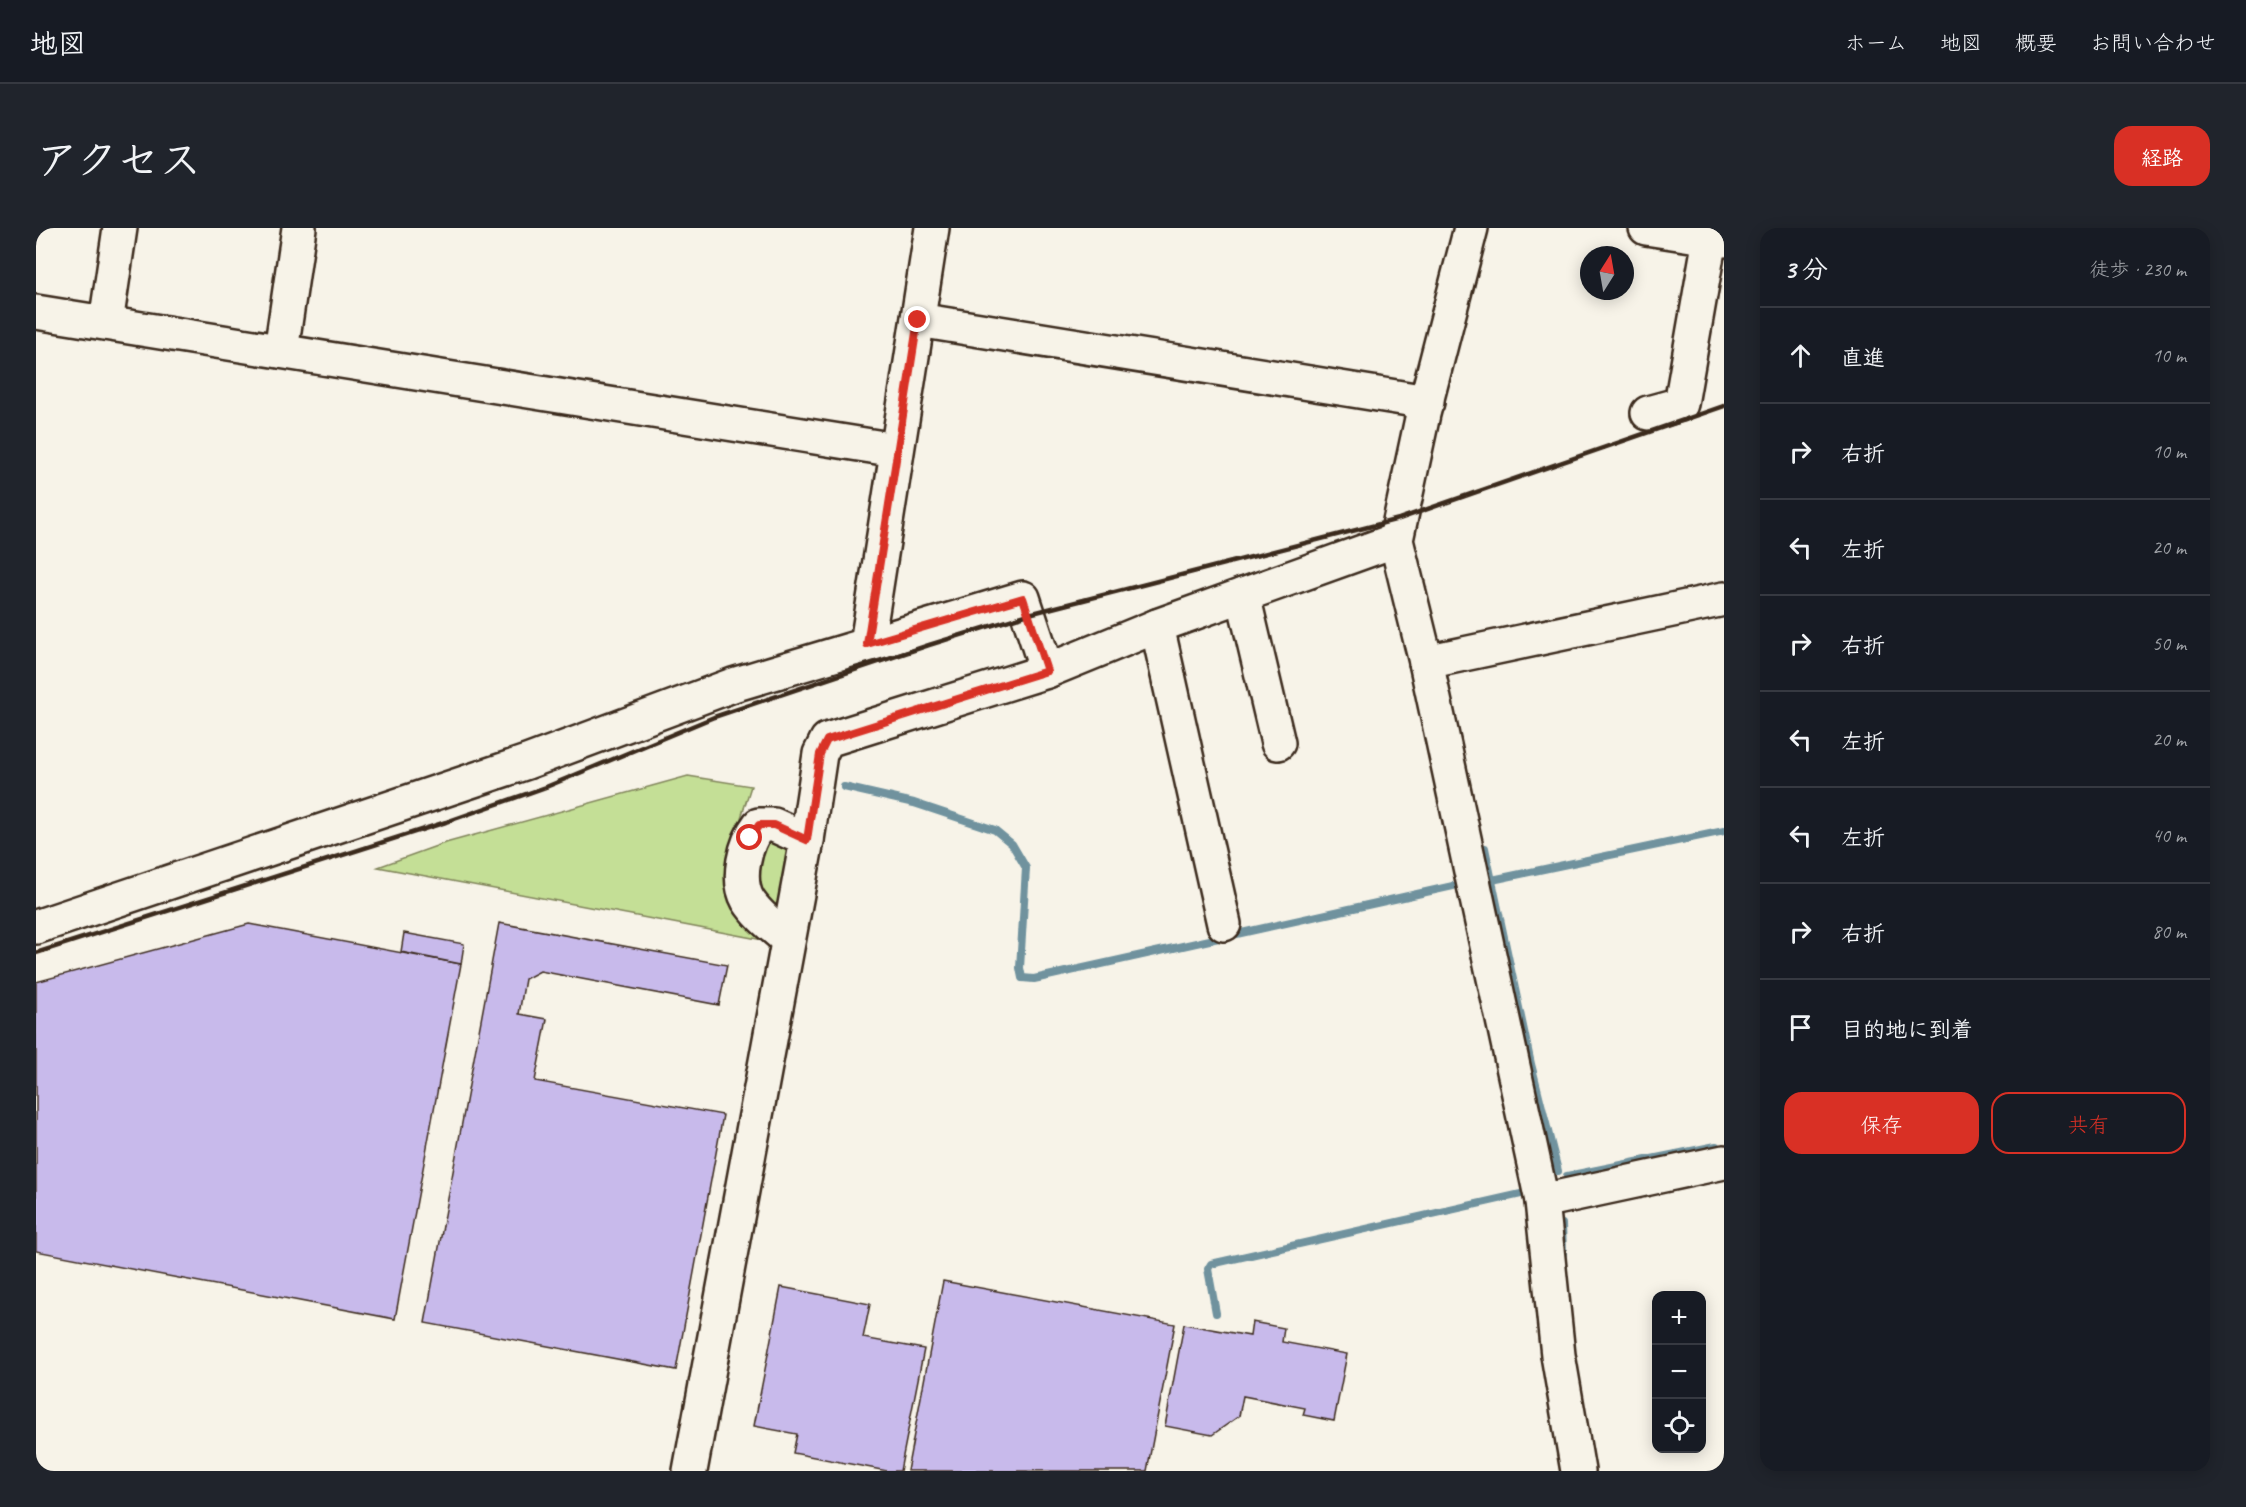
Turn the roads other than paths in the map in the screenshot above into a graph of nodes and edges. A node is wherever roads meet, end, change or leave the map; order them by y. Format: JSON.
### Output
{"nodes":[{"id":1,"x":120,"y":228,"type":"edge"},
{"id":2,"x":299,"y":228,"type":"edge"},
{"id":3,"x":932,"y":228,"type":"edge"},
{"id":4,"x":1471,"y":228,"type":"edge"},
{"id":5,"x":1646,"y":228,"type":"edge"},
{"id":6,"x":1717,"y":239,"type":"edge"},
{"id":7,"x":36,"y":312,"type":"edge"},
{"id":8,"x":918,"y":320,"type":"junction"},
{"id":9,"x":106,"y":323,"type":"junction"},
{"id":10,"x":281,"y":351,"type":"junction"},
{"id":11,"x":1427,"y":402,"type":"junction"},
{"id":12,"x":1648,"y":413,"type":"dead end"},
{"id":13,"x":896,"y":450,"type":"junction"},
{"id":14,"x":1396,"y":540,"type":"junction"},
{"id":15,"x":1243,"y":595,"type":"junction"},
{"id":16,"x":1724,"y":599,"type":"edge"},
{"id":17,"x":1157,"y":626,"type":"junction"},
{"id":18,"x":867,"y":644,"type":"junction"},
{"id":19,"x":1426,"y":662,"type":"junction"},
{"id":20,"x":1047,"y":671,"type":"junction"},
{"id":21,"x":1278,"y":743,"type":"dead end"},
{"id":22,"x":807,"y":840,"type":"junction"},
{"id":23,"x":1224,"y":924,"type":"dead end"},
{"id":24,"x":36,"y":927,"type":"edge"},
{"id":25,"x":788,"y":940,"type":"junction"},
{"id":26,"x":1724,"y":1162,"type":"edge"},
{"id":27,"x":1542,"y":1201,"type":"junction"},
{"id":28,"x":690,"y":1471,"type":"edge"},
{"id":29,"x":1578,"y":1471,"type":"edge"}],
"edges":[{"from":1,"to":9,"type":"street"},
{"from":2,"to":10,"type":"street"},
{"from":3,"to":8,"type":"street"},
{"from":4,"to":11,"type":"street"},
{"from":5,"to":6,"type":"street"},
{"from":6,"to":12,"type":"street"},
{"from":7,"to":9,"type":"street"},
{"from":8,"to":11,"type":"street"},
{"from":8,"to":13,"type":"street"},
{"from":9,"to":10,"type":"street"},
{"from":10,"to":13,"type":"street"},
{"from":11,"to":14,"type":"street"},
{"from":13,"to":18,"type":"street"},
{"from":14,"to":15,"type":"street"},
{"from":14,"to":19,"type":"street"},
{"from":15,"to":17,"type":"street"},
{"from":15,"to":21,"type":"street"},
{"from":16,"to":19,"type":"street"},
{"from":17,"to":20,"type":"street"},
{"from":17,"to":23,"type":"street"},
{"from":18,"to":20,"type":"street"},
{"from":18,"to":24,"type":"street"},
{"from":19,"to":27,"type":"street"},
{"from":20,"to":22,"type":"street"},
{"from":22,"to":25,"type":"street"},
{"from":22,"to":25,"type":"street"},
{"from":25,"to":28,"type":"street"},
{"from":26,"to":27,"type":"street"},
{"from":27,"to":29,"type":"street"}]}
